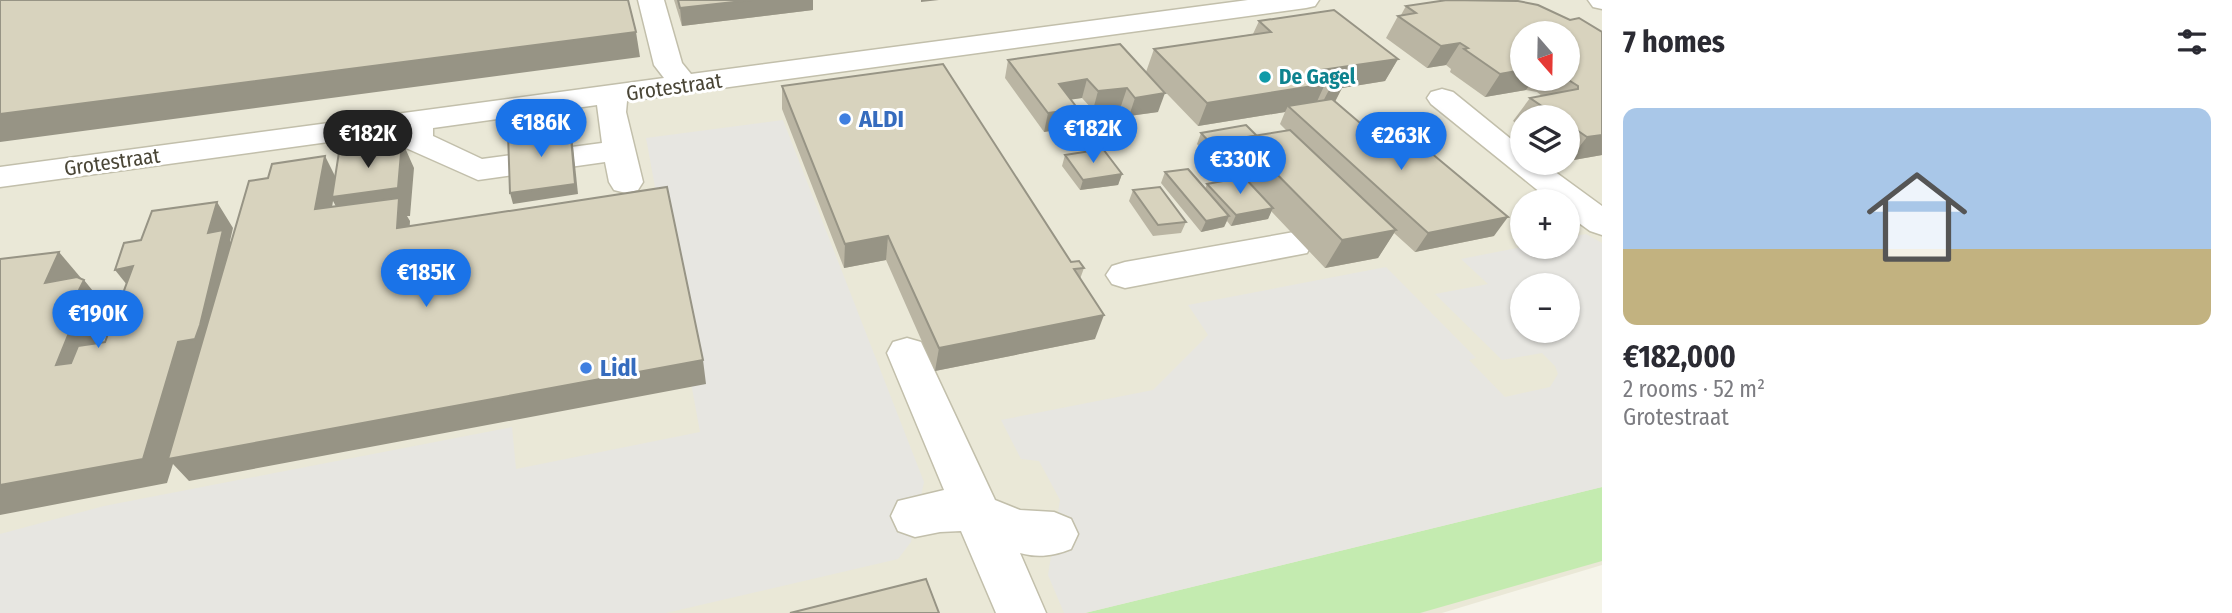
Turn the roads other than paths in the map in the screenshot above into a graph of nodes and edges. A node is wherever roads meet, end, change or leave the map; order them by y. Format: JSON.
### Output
{"nodes":[{"id":1,"x":650,"y":0,"type":"edge"},
{"id":2,"x":1092,"y":0,"type":"edge"},
{"id":3,"x":1306,"y":0,"type":"edge"},
{"id":4,"x":1124,"y":25,"type":"junction"},
{"id":5,"x":684,"y":84,"type":"junction"},
{"id":6,"x":1442,"y":98,"type":"dead end"},
{"id":7,"x":612,"y":104,"type":"junction"},
{"id":8,"x":418,"y":121,"type":"junction"},
{"id":9,"x":619,"y":150,"type":"junction"},
{"id":10,"x":0,"y":177,"type":"edge"},
{"id":11,"x":626,"y":182,"type":"dead end"},
{"id":12,"x":1602,"y":223,"type":"edge"},
{"id":13,"x":1294,"y":244,"type":"dead end"},
{"id":14,"x":1125,"y":275,"type":"dead end"},
{"id":15,"x":906,"y":353,"type":"dead end"},
{"id":16,"x":978,"y":515,"type":"junction"},
{"id":17,"x":915,"y":516,"type":"dead end"},
{"id":18,"x":1054,"y":534,"type":"dead end"},
{"id":19,"x":1021,"y":613,"type":"edge"}],
"edges":[{"from":1,"to":5,"type":"street"},
{"from":2,"to":4,"type":"street"},
{"from":3,"to":4,"type":"street","name":"Grotestraat"},
{"from":4,"to":5,"type":"street","name":"Grotestraat"},
{"from":5,"to":7,"type":"street","name":"Grotestraat"},
{"from":6,"to":12,"type":"street"},
{"from":7,"to":8,"type":"street","name":"Grotestraat"},
{"from":7,"to":9,"type":"street"},
{"from":8,"to":9,"type":"street"},
{"from":8,"to":10,"type":"street","name":"Grotestraat"},
{"from":9,"to":11,"type":"street"},
{"from":13,"to":14,"type":"street"},
{"from":15,"to":16,"type":"street"},
{"from":16,"to":17,"type":"street"},
{"from":16,"to":18,"type":"street"},
{"from":16,"to":19,"type":"street"}]}
